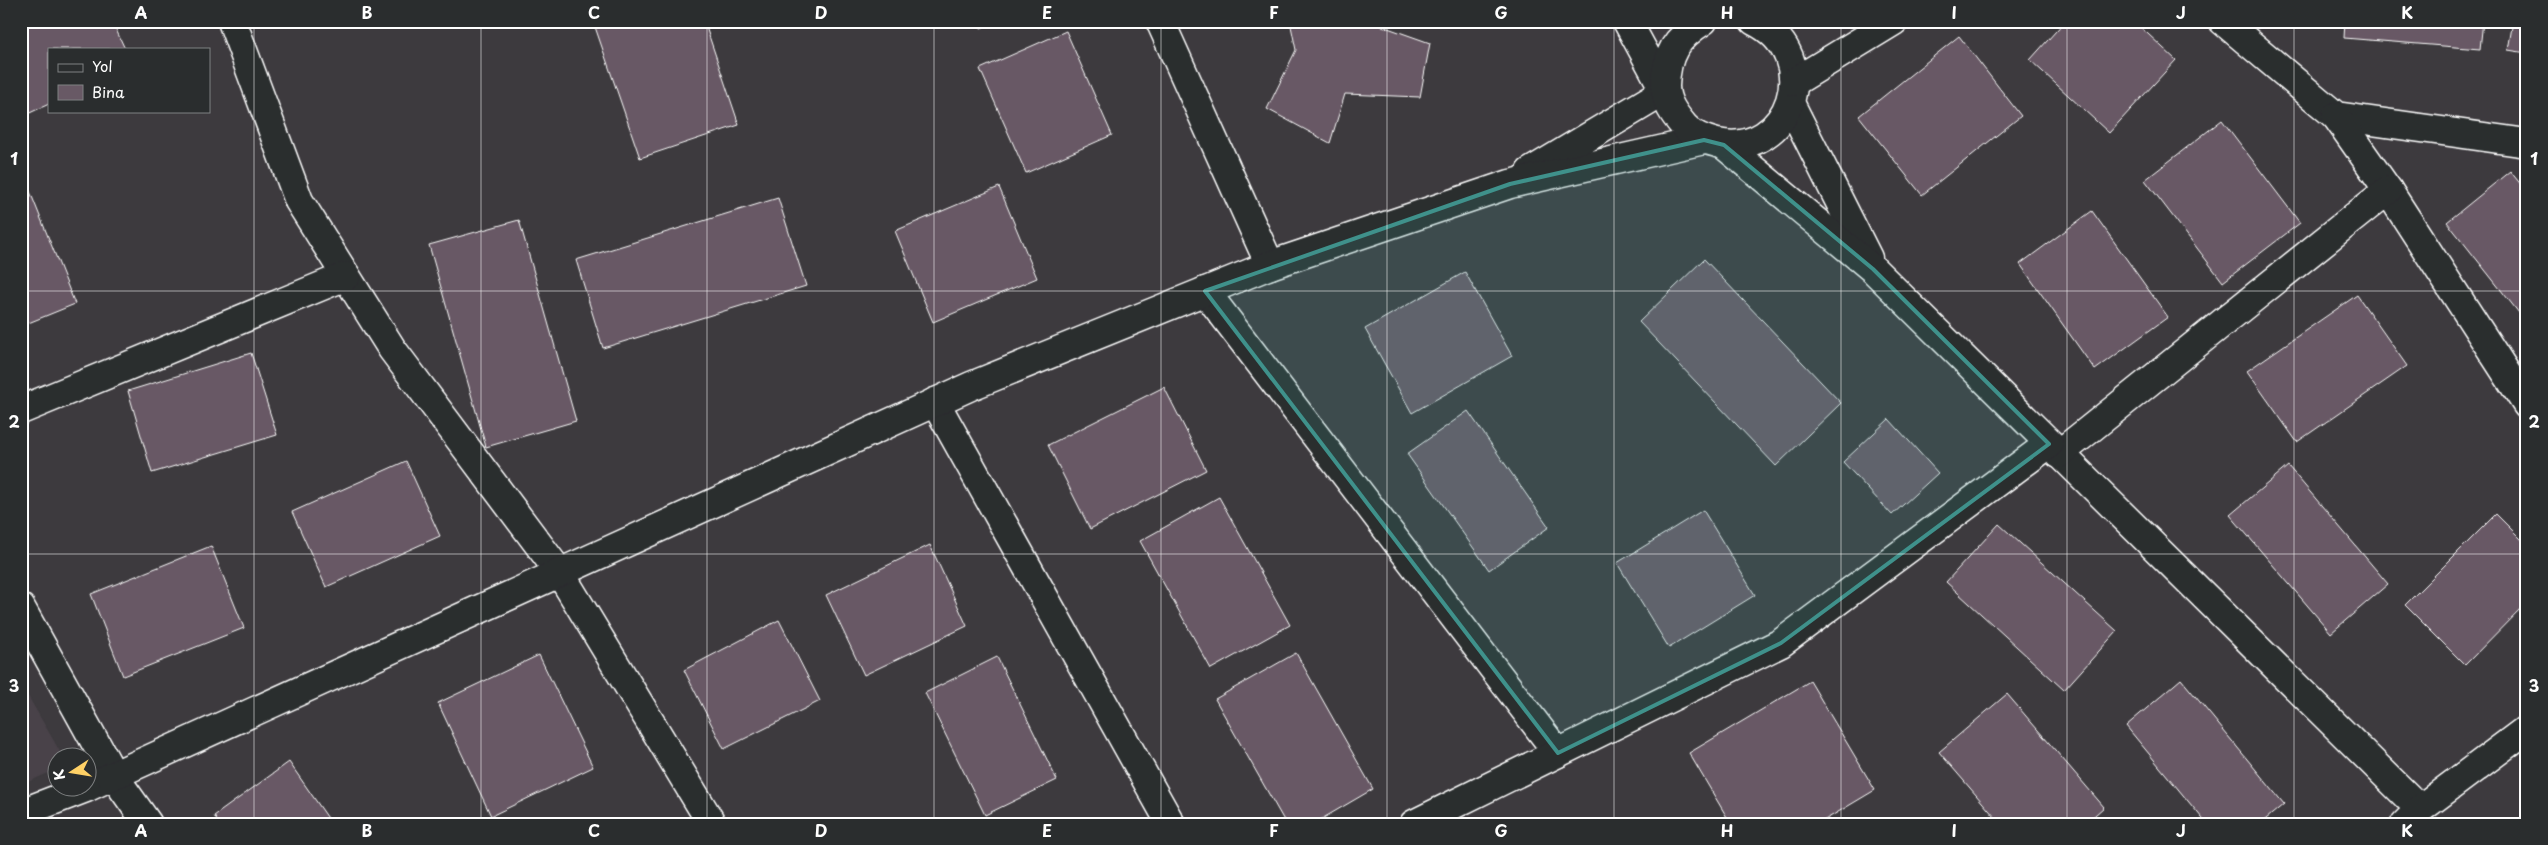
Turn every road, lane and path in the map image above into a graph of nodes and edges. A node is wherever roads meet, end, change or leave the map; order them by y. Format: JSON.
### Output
{"nodes":[{"id":1,"x":232,"y":21,"type":"edge"},
{"id":2,"x":1160,"y":21,"type":"edge"},
{"id":3,"x":1627,"y":21,"type":"edge"},
{"id":4,"x":1703,"y":21,"type":"edge"},
{"id":5,"x":1894,"y":21,"type":"edge"},
{"id":6,"x":2223,"y":21,"type":"edge"},
{"id":7,"x":1766,"y":23,"type":"edge"},
{"id":8,"x":1665,"y":91,"type":"junction"},
{"id":9,"x":1792,"y":92,"type":"junction"},
{"id":10,"x":2336,"y":116,"type":"junction"},
{"id":11,"x":1714,"y":142,"type":"junction"},
{"id":12,"x":2527,"y":143,"type":"edge"},
{"id":13,"x":1510,"y":184,"type":"junction"},
{"id":14,"x":2388,"y":190,"type":"junction"},
{"id":15,"x":1270,"y":265,"type":"junction"},
{"id":16,"x":1873,"y":268,"type":"junction"},
{"id":17,"x":346,"y":276,"type":"junction"},
{"id":18,"x":1205,"y":291,"type":"junction"},
{"id":19,"x":935,"y":402,"type":"junction"},
{"id":20,"x":2527,"y":405,"type":"edge"},
{"id":21,"x":21,"y":410,"type":"edge"},
{"id":22,"x":2054,"y":449,"type":"junction"},
{"id":23,"x":560,"y":573,"type":"junction"},
{"id":24,"x":21,"y":608,"type":"edge"},
{"id":25,"x":2527,"y":729,"type":"edge"},
{"id":26,"x":1558,"y":753,"type":"junction"},
{"id":27,"x":114,"y":776,"type":"junction"},
{"id":28,"x":98,"y":783,"type":"edge"},
{"id":29,"x":59,"y":798,"type":"edge"},
{"id":30,"x":21,"y":813,"type":"edge"},
{"id":31,"x":2412,"y":816,"type":"edge"},
{"id":32,"x":148,"y":824,"type":"edge"},
{"id":33,"x":712,"y":824,"type":"edge"},
{"id":34,"x":1170,"y":824,"type":"edge"},
{"id":35,"x":1414,"y":824,"type":"edge"}],
"edges":[{"from":1,"to":17,"type":"street"},
{"from":2,"to":15,"type":"street"},
{"from":3,"to":8,"type":"street"},
{"from":4,"to":8,"type":"street"},
{"from":5,"to":9,"type":"street"},
{"from":6,"to":10,"type":"street"},
{"from":7,"to":9,"type":"street"},
{"from":8,"to":11,"type":"street"},
{"from":8,"to":13,"type":"street"},
{"from":9,"to":11,"type":"street"},
{"from":9,"to":16,"type":"street"},
{"from":10,"to":12,"type":"street"},
{"from":10,"to":14,"type":"street"},
{"from":11,"to":13,"type":"street"},
{"from":11,"to":16,"type":"street"},
{"from":13,"to":15,"type":"street"},
{"from":14,"to":20,"type":"street"},
{"from":14,"to":22,"type":"street"},
{"from":15,"to":18,"type":"street"},
{"from":16,"to":22,"type":"street"},
{"from":17,"to":21,"type":"street"},
{"from":17,"to":23,"type":"street"},
{"from":18,"to":19,"type":"street"},
{"from":18,"to":26,"type":"street"},
{"from":19,"to":23,"type":"street"},
{"from":19,"to":34,"type":"street"},
{"from":22,"to":26,"type":"street"},
{"from":22,"to":31,"type":"street"},
{"from":23,"to":27,"type":"street"},
{"from":23,"to":33,"type":"street"},
{"from":24,"to":27,"type":"street"},
{"from":25,"to":31,"type":"street"},
{"from":26,"to":35,"type":"street"},
{"from":27,"to":28,"type":"street"},
{"from":27,"to":32,"type":"street"},
{"from":29,"to":30,"type":"street"}]}
